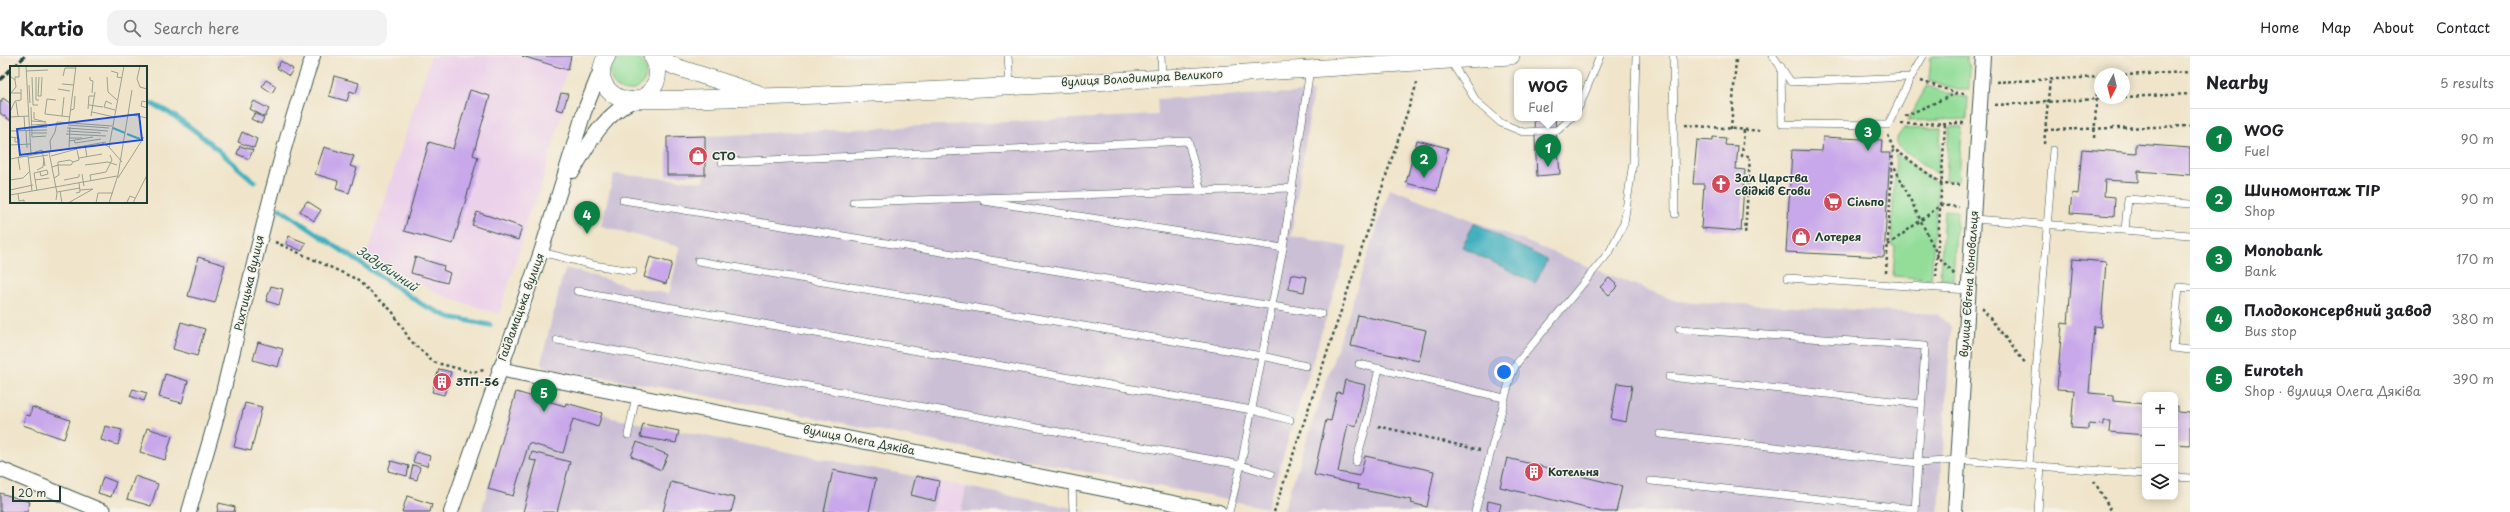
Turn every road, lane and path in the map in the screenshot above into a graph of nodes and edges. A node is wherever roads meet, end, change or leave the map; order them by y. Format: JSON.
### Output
{"nodes":[{"id":1,"x":312,"y":56,"type":"edge"},
{"id":2,"x":652,"y":56,"type":"edge"},
{"id":3,"x":655,"y":56,"type":"edge"},
{"id":4,"x":1008,"y":56,"type":"edge"},
{"id":5,"x":1161,"y":56,"type":"edge"},
{"id":6,"x":1511,"y":56,"type":"edge"},
{"id":7,"x":1600,"y":56,"type":"edge"},
{"id":8,"x":1636,"y":56,"type":"edge"},
{"id":9,"x":1673,"y":56,"type":"edge"},
{"id":10,"x":1773,"y":56,"type":"edge"},
{"id":11,"x":1922,"y":56,"type":"edge"},
{"id":12,"x":1983,"y":56,"type":"edge"},
{"id":13,"x":604,"y":59,"type":"edge"},
{"id":14,"x":1429,"y":59,"type":"edge"},
{"id":15,"x":1736,"y":59,"type":"dead end"},
{"id":16,"x":1450,"y":60,"type":"junction"},
{"id":17,"x":1781,"y":67,"type":"junction"},
{"id":18,"x":1310,"y":68,"type":"junction"},
{"id":19,"x":2190,"y":72,"type":"edge"},
{"id":20,"x":2130,"y":76,"type":"edge"},
{"id":21,"x":1162,"y":77,"type":"junction"},
{"id":22,"x":1911,"y":77,"type":"junction"},
{"id":23,"x":2094,"y":78,"type":"edge"},
{"id":24,"x":1417,"y":83,"type":"dead end"},
{"id":25,"x":1010,"y":86,"type":"junction"},
{"id":26,"x":1957,"y":93,"type":"junction"},
{"id":27,"x":1981,"y":94,"type":"junction"},
{"id":28,"x":2190,"y":94,"type":"edge"},
{"id":29,"x":2130,"y":97,"type":"edge"},
{"id":30,"x":772,"y":98,"type":"junction"},
{"id":31,"x":2094,"y":99,"type":"edge"},
{"id":32,"x":634,"y":100,"type":"junction"},
{"id":33,"x":1582,"y":100,"type":"edge"},
{"id":34,"x":2097,"y":104,"type":"edge"},
{"id":35,"x":1568,"y":121,"type":"edge"},
{"id":36,"x":1979,"y":123,"type":"junction"},
{"id":37,"x":1674,"y":124,"type":"junction"},
{"id":38,"x":1946,"y":124,"type":"junction"},
{"id":39,"x":1888,"y":125,"type":"junction"},
{"id":40,"x":2190,"y":126,"type":"edge"},
{"id":41,"x":1731,"y":129,"type":"junction"},
{"id":42,"x":2095,"y":129,"type":"junction"},
{"id":43,"x":1744,"y":130,"type":"junction"},
{"id":44,"x":2045,"y":130,"type":"dead end"},
{"id":45,"x":1762,"y":131,"type":"dead end"},
{"id":46,"x":2094,"y":138,"type":"dead end"},
{"id":47,"x":2053,"y":150,"type":"dead end"},
{"id":48,"x":722,"y":162,"type":"dead end"},
{"id":49,"x":1892,"y":162,"type":"junction"},
{"id":50,"x":1942,"y":184,"type":"junction"},
{"id":51,"x":1975,"y":186,"type":"junction"},
{"id":52,"x":1292,"y":188,"type":"junction"},
{"id":53,"x":1202,"y":191,"type":"junction"},
{"id":54,"x":560,"y":193,"type":"junction"},
{"id":55,"x":966,"y":198,"type":"junction"},
{"id":56,"x":623,"y":200,"type":"dead end"},
{"id":57,"x":853,"y":202,"type":"dead end"},
{"id":58,"x":2190,"y":204,"type":"edge"},
{"id":59,"x":1941,"y":205,"type":"junction"},
{"id":60,"x":1676,"y":214,"type":"dead end"},
{"id":61,"x":1972,"y":219,"type":"junction"},
{"id":62,"x":1920,"y":221,"type":"junction"},
{"id":63,"x":2046,"y":224,"type":"junction"},
{"id":64,"x":261,"y":230,"type":"junction"},
{"id":65,"x":2125,"y":230,"type":"junction"},
{"id":66,"x":1745,"y":235,"type":"dead end"},
{"id":67,"x":2190,"y":235,"type":"edge"},
{"id":68,"x":1888,"y":245,"type":"junction"},
{"id":69,"x":1283,"y":248,"type":"junction"},
{"id":70,"x":541,"y":252,"type":"junction"},
{"id":71,"x":1938,"y":256,"type":"junction"},
{"id":72,"x":698,"y":261,"type":"dead end"},
{"id":73,"x":633,"y":271,"type":"dead end"},
{"id":74,"x":1788,"y":278,"type":"dead end"},
{"id":75,"x":1885,"y":284,"type":"junction"},
{"id":76,"x":1936,"y":287,"type":"junction"},
{"id":77,"x":2190,"y":288,"type":"edge"},
{"id":78,"x":1968,"y":290,"type":"junction"},
{"id":79,"x":577,"y":291,"type":"dead end"},
{"id":80,"x":1272,"y":306,"type":"junction"},
{"id":81,"x":1321,"y":314,"type":"dead end"},
{"id":82,"x":1679,"y":328,"type":"dead end"},
{"id":83,"x":557,"y":340,"type":"dead end"},
{"id":84,"x":2190,"y":350,"type":"edge"},
{"id":85,"x":1262,"y":356,"type":"junction"},
{"id":86,"x":1359,"y":364,"type":"dead end"},
{"id":87,"x":1306,"y":366,"type":"dead end"},
{"id":88,"x":1378,"y":368,"type":"junction"},
{"id":89,"x":499,"y":369,"type":"junction"},
{"id":90,"x":1669,"y":377,"type":"dead end"},
{"id":91,"x":2035,"y":377,"type":"junction"},
{"id":92,"x":636,"y":396,"type":"junction"},
{"id":93,"x":1504,"y":398,"type":"junction"},
{"id":94,"x":1921,"y":404,"type":"junction"},
{"id":95,"x":1252,"y":410,"type":"junction"},
{"id":96,"x":1290,"y":420,"type":"dead end"},
{"id":97,"x":1368,"y":423,"type":"junction"},
{"id":98,"x":1660,"y":434,"type":"dead end"},
{"id":99,"x":628,"y":435,"type":"dead end"},
{"id":100,"x":1490,"y":452,"type":"junction"},
{"id":101,"x":1958,"y":460,"type":"junction"},
{"id":102,"x":1356,"y":462,"type":"dead end"},
{"id":103,"x":1918,"y":463,"type":"junction"},
{"id":104,"x":1241,"y":465,"type":"junction"},
{"id":105,"x":2029,"y":465,"type":"junction"},
{"id":106,"x":2041,"y":466,"type":"junction"},
{"id":107,"x":0,"y":469,"type":"edge"},
{"id":108,"x":2087,"y":470,"type":"junction"},
{"id":109,"x":1271,"y":474,"type":"dead end"},
{"id":110,"x":2142,"y":474,"type":"edge"},
{"id":111,"x":2178,"y":477,"type":"edge"},
{"id":112,"x":2190,"y":478,"type":"edge"},
{"id":113,"x":1651,"y":481,"type":"dead end"},
{"id":114,"x":1072,"y":483,"type":"junction"},
{"id":115,"x":1915,"y":510,"type":"edge"},
{"id":116,"x":104,"y":512,"type":"edge"},
{"id":117,"x":189,"y":512,"type":"edge"},
{"id":118,"x":451,"y":512,"type":"edge"},
{"id":119,"x":1073,"y":512,"type":"edge"},
{"id":120,"x":1219,"y":512,"type":"edge"},
{"id":121,"x":1229,"y":512,"type":"edge"},
{"id":122,"x":1274,"y":512,"type":"edge"},
{"id":123,"x":1475,"y":512,"type":"edge"},
{"id":124,"x":1955,"y":512,"type":"edge"},
{"id":125,"x":2038,"y":512,"type":"edge"},
{"id":126,"x":2112,"y":512,"type":"edge"}],
"edges":[{"from":1,"to":64,"type":"street","name":"Рихтицька вулиця"},
{"from":2,"to":32,"type":"street"},
{"from":3,"to":30,"type":"street","name":"вулиця Володимира Великого"},
{"from":4,"to":25,"type":"lane"},
{"from":5,"to":21,"type":"lane"},
{"from":6,"to":16,"type":"street","name":"вулиця Володимира Великого"},
{"from":7,"to":33,"type":"lane"},
{"from":8,"to":93,"type":"lane"},
{"from":9,"to":37,"type":"lane"},
{"from":10,"to":17,"type":"lane"},
{"from":11,"to":22,"type":"lane"},
{"from":12,"to":27,"type":"street","name":"вулиця Євгена Коновальця"},
{"from":13,"to":32,"type":"street","name":"вулиця Володимира Великого"},
{"from":13,"to":54,"type":"street","name":"Гайдамацька вулиця"},
{"from":14,"to":16,"type":"street","name":"вулиця Володимира Великого"},
{"from":14,"to":18,"type":"street","name":"вулиця Володимира Великого"},
{"from":15,"to":41,"type":"path"},
{"from":16,"to":35,"type":"lane"},
{"from":17,"to":22,"type":"lane"},
{"from":17,"to":39,"type":"lane"},
{"from":18,"to":21,"type":"street","name":"вулиця Володимира Великого"},
{"from":18,"to":52,"type":"lane"},
{"from":19,"to":20,"type":"path"},
{"from":21,"to":25,"type":"street","name":"вулиця Володимира Великого"},
{"from":22,"to":26,"type":"path"},
{"from":22,"to":39,"type":"lane"},
{"from":23,"to":27,"type":"path"},
{"from":24,"to":122,"type":"path"},
{"from":25,"to":30,"type":"street","name":"вулиця Володимира Великого"},
{"from":26,"to":27,"type":"path"},
{"from":26,"to":39,"type":"path"},
{"from":27,"to":31,"type":"path"},
{"from":27,"to":36,"type":"street","name":"вулиця Євгена Коновальця"},
{"from":28,"to":29,"type":"path"},
{"from":30,"to":32,"type":"street","name":"вулиця Володимира Великого"},
{"from":32,"to":54,"type":"street","name":"Гайдамацька вулиця"},
{"from":34,"to":42,"type":"path"},
{"from":36,"to":38,"type":"path"},
{"from":36,"to":51,"type":"street","name":"вулиця Євгена Коновальця"},
{"from":37,"to":41,"type":"path"},
{"from":37,"to":60,"type":"lane"},
{"from":38,"to":39,"type":"path"},
{"from":38,"to":50,"type":"path"},
{"from":40,"to":42,"type":"path"},
{"from":41,"to":43,"type":"path"},
{"from":42,"to":44,"type":"path"},
{"from":42,"to":46,"type":"path"},
{"from":43,"to":45,"type":"path"},
{"from":43,"to":66,"type":"path"},
{"from":47,"to":63,"type":"lane"},
{"from":48,"to":53,"type":"lane"},
{"from":49,"to":50,"type":"path"},
{"from":49,"to":62,"type":"path"},
{"from":49,"to":68,"type":"path"},
{"from":50,"to":51,"type":"path"},
{"from":50,"to":59,"type":"path"},
{"from":51,"to":61,"type":"street","name":"вулиця Євгена Коновальця"},
{"from":52,"to":53,"type":"lane"},
{"from":52,"to":69,"type":"lane"},
{"from":53,"to":55,"type":"lane"},
{"from":54,"to":70,"type":"street","name":"Гайдамацька вулиця"},
{"from":55,"to":57,"type":"lane"},
{"from":55,"to":69,"type":"lane"},
{"from":56,"to":80,"type":"lane"},
{"from":58,"to":65,"type":"lane"},
{"from":59,"to":62,"type":"path"},
{"from":59,"to":71,"type":"path"},
{"from":61,"to":63,"type":"lane"},
{"from":61,"to":78,"type":"street","name":"вулиця Євгена Коновальця"},
{"from":62,"to":68,"type":"path"},
{"from":62,"to":71,"type":"path"},
{"from":63,"to":65,"type":"lane"},
{"from":63,"to":91,"type":"lane"},
{"from":64,"to":89,"type":"path"},
{"from":64,"to":117,"type":"street","name":"Рихтицька вулиця"},
{"from":65,"to":67,"type":"lane"},
{"from":68,"to":75,"type":"path"},
{"from":69,"to":80,"type":"lane"},
{"from":70,"to":73,"type":"lane"},
{"from":70,"to":89,"type":"street","name":"Гайдамацька вулиця"},
{"from":71,"to":76,"type":"path"},
{"from":71,"to":78,"type":"path"},
{"from":72,"to":85,"type":"lane"},
{"from":74,"to":75,"type":"lane"},
{"from":75,"to":76,"type":"lane"},
{"from":76,"to":78,"type":"lane"},
{"from":77,"to":84,"type":"lane"},
{"from":78,"to":91,"type":"path"},
{"from":78,"to":101,"type":"street","name":"вулиця Євгена Коновальця"},
{"from":79,"to":95,"type":"lane"},
{"from":80,"to":81,"type":"lane"},
{"from":80,"to":85,"type":"lane"},
{"from":82,"to":94,"type":"lane"},
{"from":83,"to":104,"type":"lane"},
{"from":85,"to":87,"type":"lane"},
{"from":85,"to":95,"type":"lane"},
{"from":86,"to":88,"type":"lane"},
{"from":88,"to":93,"type":"lane"},
{"from":88,"to":97,"type":"lane"},
{"from":89,"to":92,"type":"street","name":"вулиця Олега Дяківа"},
{"from":89,"to":118,"type":"street","name":"Гайдамацька вулиця"},
{"from":90,"to":94,"type":"lane"},
{"from":91,"to":105,"type":"lane"},
{"from":92,"to":99,"type":"lane"},
{"from":92,"to":114,"type":"street","name":"вулиця Олега Дяківа"},
{"from":93,"to":100,"type":"lane"},
{"from":94,"to":103,"type":"lane"},
{"from":95,"to":96,"type":"lane"},
{"from":95,"to":104,"type":"lane"},
{"from":97,"to":100,"type":"path"},
{"from":97,"to":102,"type":"lane"},
{"from":98,"to":103,"type":"lane"},
{"from":100,"to":123,"type":"lane"},
{"from":101,"to":103,"type":"lane"},
{"from":101,"to":105,"type":"lane"},
{"from":101,"to":124,"type":"street","name":"вулиця Євгена Коновальця"},
{"from":103,"to":115,"type":"lane"},
{"from":104,"to":109,"type":"lane"},
{"from":104,"to":121,"type":"lane"},
{"from":105,"to":106,"type":"lane"},
{"from":106,"to":108,"type":"lane"},
{"from":106,"to":125,"type":"lane"},
{"from":107,"to":116,"type":"street"},
{"from":108,"to":110,"type":"lane"},
{"from":108,"to":126,"type":"path"},
{"from":111,"to":112,"type":"lane"},
{"from":113,"to":115,"type":"lane"},
{"from":114,"to":119,"type":"lane"},
{"from":114,"to":120,"type":"street","name":"вулиця Олега Дяківа"}]}
